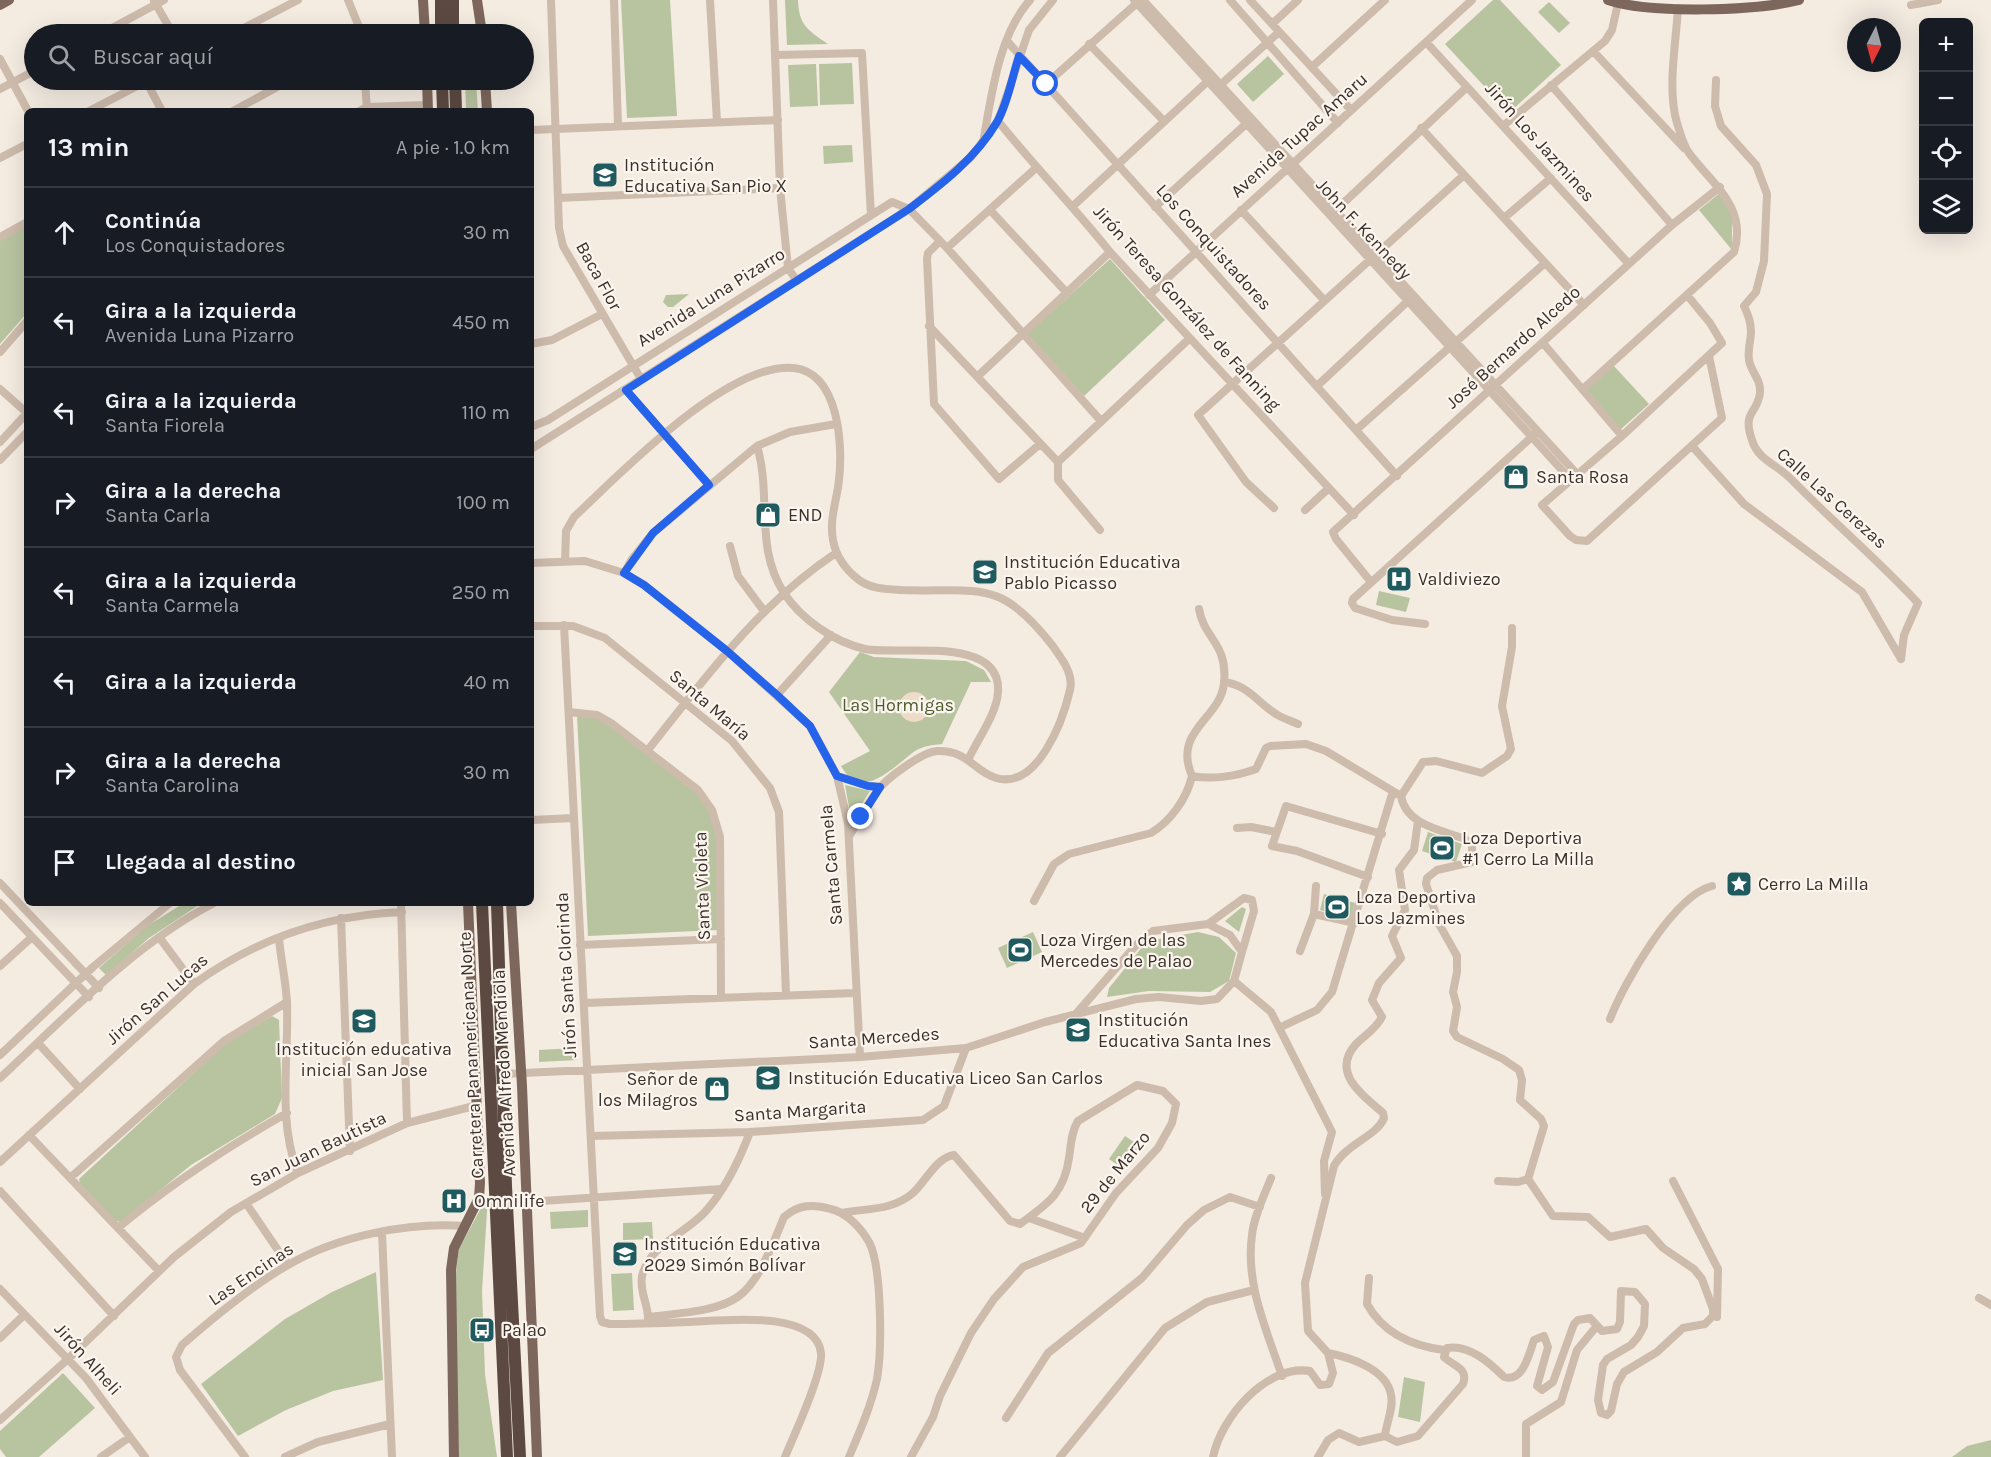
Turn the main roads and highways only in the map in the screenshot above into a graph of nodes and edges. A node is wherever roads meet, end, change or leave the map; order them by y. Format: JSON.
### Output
{"nodes":[{"id":1,"x":9,"y":0,"type":"edge"},
{"id":2,"x":423,"y":0,"type":"edge"},
{"id":3,"x":441,"y":0,"type":"edge"},
{"id":4,"x":453,"y":0,"type":"edge"},
{"id":5,"x":1799,"y":0,"type":"edge"},
{"id":6,"x":1613,"y":2,"type":"edge"},
{"id":7,"x":480,"y":3,"type":"edge"},
{"id":8,"x":0,"y":5,"type":"edge"},
{"id":9,"x":424,"y":24,"type":"edge"},
{"id":10,"x":441,"y":24,"type":"edge"},
{"id":11,"x":453,"y":24,"type":"edge"},
{"id":12,"x":481,"y":24,"type":"edge"},
{"id":13,"x":427,"y":90,"type":"edge"},
{"id":14,"x":442,"y":90,"type":"edge"},
{"id":15,"x":455,"y":90,"type":"edge"},
{"id":16,"x":486,"y":90,"type":"edge"},
{"id":17,"x":428,"y":108,"type":"edge"},
{"id":18,"x":442,"y":108,"type":"edge"},
{"id":19,"x":456,"y":108,"type":"edge"},
{"id":20,"x":488,"y":108,"type":"edge"},
{"id":21,"x":468,"y":906,"type":"edge"},
{"id":22,"x":482,"y":906,"type":"edge"},
{"id":23,"x":497,"y":906,"type":"edge"},
{"id":24,"x":512,"y":906,"type":"edge"},
{"id":25,"x":454,"y":1457,"type":"edge"},
{"id":26,"x":507,"y":1457,"type":"edge"},
{"id":27,"x":520,"y":1457,"type":"edge"},
{"id":28,"x":537,"y":1457,"type":"edge"}],
"edges":[{"from":1,"to":8,"type":"main road"},
{"from":2,"to":9,"type":"main road"},
{"from":3,"to":10,"type":"highway"},
{"from":4,"to":11,"type":"highway"},
{"from":5,"to":6,"type":"main road"},
{"from":7,"to":12,"type":"main road"},
{"from":13,"to":17,"type":"main road"},
{"from":14,"to":18,"type":"highway"},
{"from":15,"to":19,"type":"highway"},
{"from":16,"to":20,"type":"main road"},
{"from":21,"to":25,"type":"main road","name":"Avenida Alfredo Mendiola"},
{"from":22,"to":26,"type":"highway","name":"Carretera Panamericana Norte"},
{"from":23,"to":27,"type":"highway","name":"Carretera Panamericana Norte"},
{"from":24,"to":28,"type":"main road","name":"Avenida Alfredo Mendiola"}]}
